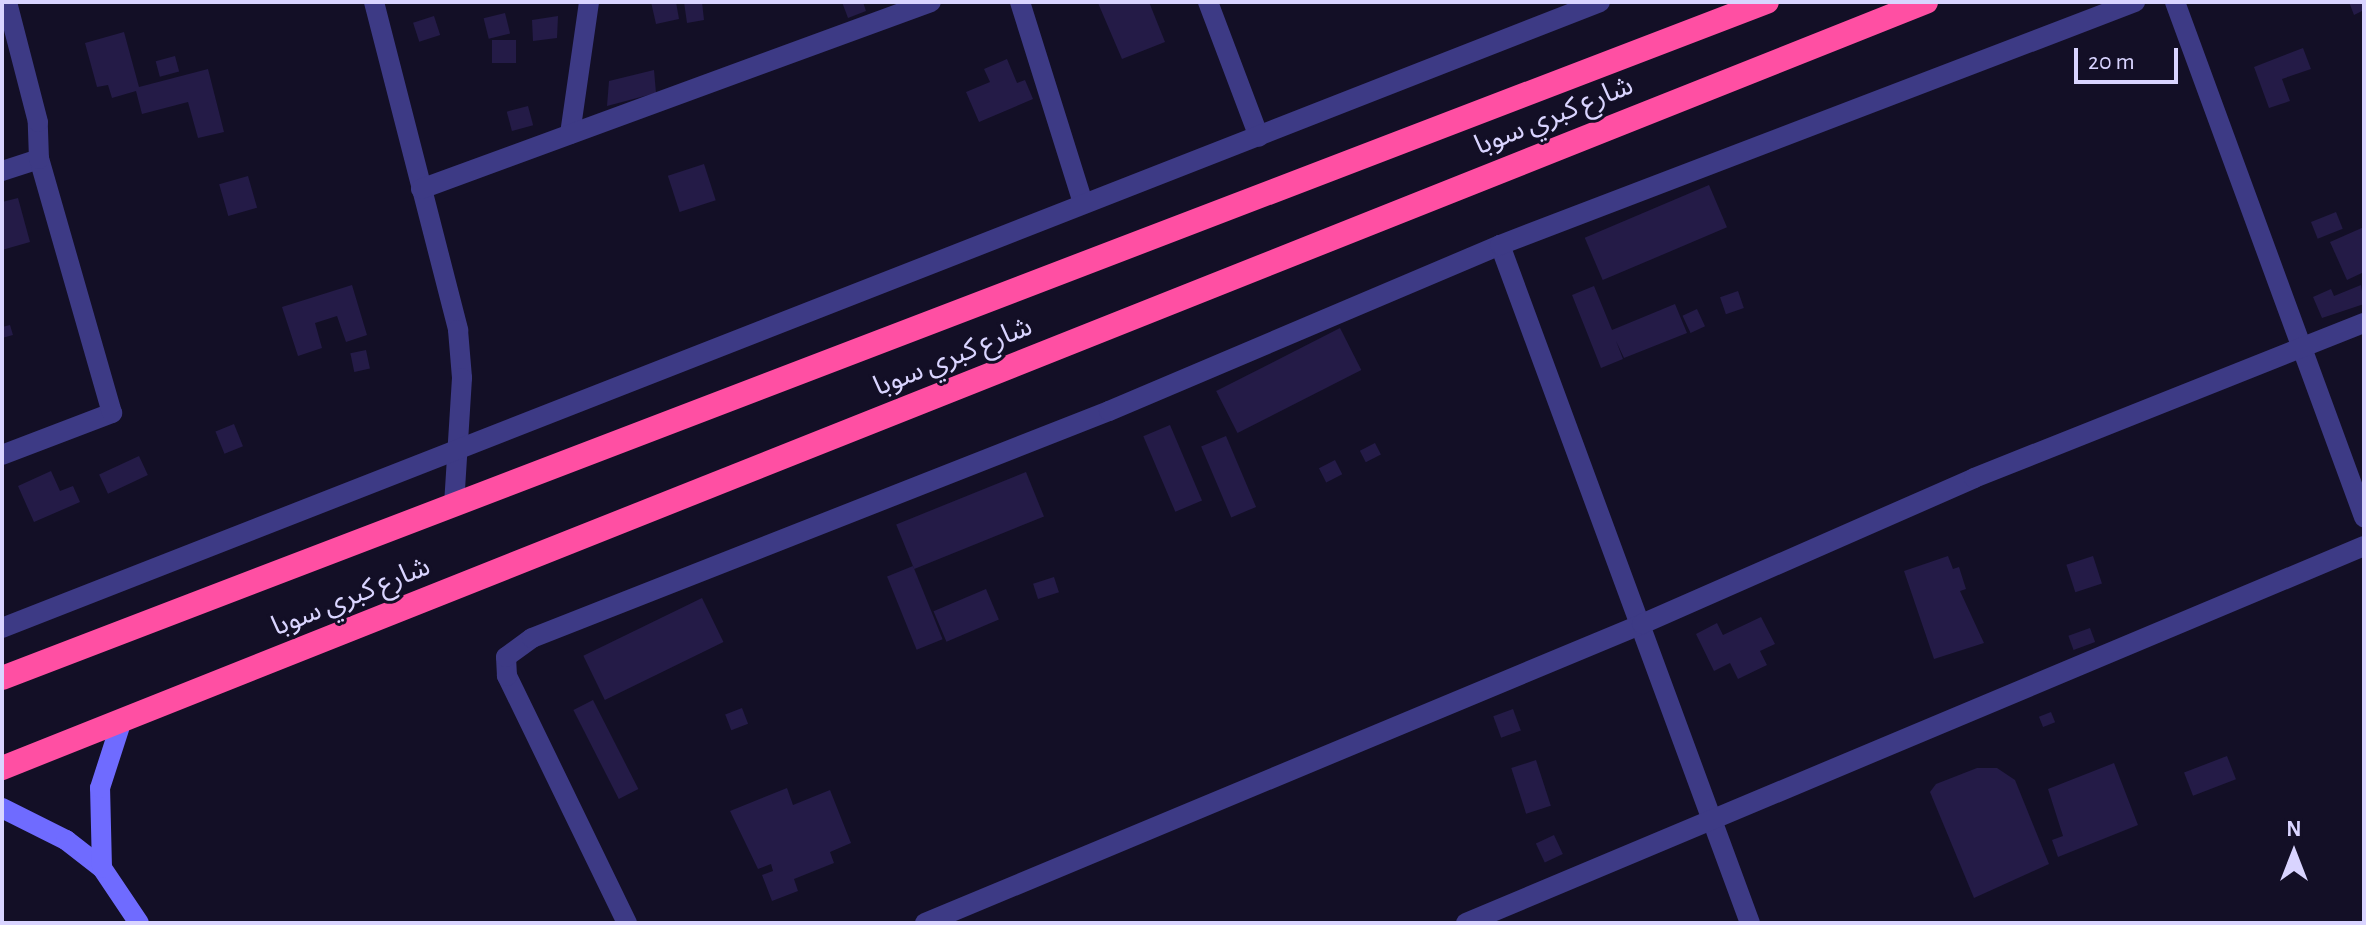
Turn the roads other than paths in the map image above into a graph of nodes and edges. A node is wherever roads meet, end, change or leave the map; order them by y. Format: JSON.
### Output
{"nodes":[{"id":1,"x":7,"y":2,"type":"edge"},
{"id":2,"x":374,"y":2,"type":"edge"},
{"id":3,"x":589,"y":2,"type":"edge"},
{"id":4,"x":931,"y":2,"type":"edge"},
{"id":5,"x":1020,"y":2,"type":"edge"},
{"id":6,"x":1208,"y":2,"type":"edge"},
{"id":7,"x":1600,"y":2,"type":"edge"},
{"id":8,"x":1767,"y":2,"type":"edge"},
{"id":9,"x":1926,"y":2,"type":"edge"},
{"id":10,"x":2135,"y":2,"type":"edge"},
{"id":11,"x":2175,"y":2,"type":"edge"},
{"id":12,"x":570,"y":134,"type":"junction"},
{"id":13,"x":1259,"y":137,"type":"junction"},
{"id":14,"x":39,"y":159,"type":"junction"},
{"id":15,"x":2,"y":171,"type":"edge"},
{"id":16,"x":421,"y":189,"type":"junction"},
{"id":17,"x":1083,"y":203,"type":"junction"},
{"id":18,"x":1500,"y":245,"type":"junction"},
{"id":19,"x":2364,"y":323,"type":"edge"},
{"id":20,"x":2299,"y":350,"type":"junction"},
{"id":21,"x":459,"y":450,"type":"junction"},
{"id":22,"x":2,"y":455,"type":"edge"},
{"id":23,"x":454,"y":506,"type":"junction"},
{"id":24,"x":2364,"y":517,"type":"edge"},
{"id":25,"x":2364,"y":546,"type":"edge"},
{"id":26,"x":1642,"y":624,"type":"junction"},
{"id":27,"x":2,"y":628,"type":"edge"},
{"id":28,"x":2,"y":678,"type":"edge"},
{"id":29,"x":122,"y":720,"type":"junction"},
{"id":30,"x":2,"y":768,"type":"edge"},
{"id":31,"x":2,"y":808,"type":"edge"},
{"id":32,"x":1712,"y":817,"type":"junction"},
{"id":33,"x":102,"y":868,"type":"junction"},
{"id":34,"x":139,"y":923,"type":"edge"},
{"id":35,"x":627,"y":923,"type":"edge"},
{"id":36,"x":925,"y":923,"type":"edge"},
{"id":37,"x":1466,"y":923,"type":"edge"},
{"id":38,"x":1750,"y":923,"type":"edge"}],
"edges":[{"from":1,"to":14,"type":"street"},
{"from":2,"to":16,"type":"street"},
{"from":3,"to":12,"type":"street"},
{"from":4,"to":12,"type":"street"},
{"from":5,"to":17,"type":"street"},
{"from":6,"to":13,"type":"street"},
{"from":7,"to":13,"type":"street"},
{"from":8,"to":23,"type":"highway","name":"شارع كبري سوبا"},
{"from":9,"to":29,"type":"highway","name":"شارع كبري سوبا"},
{"from":10,"to":18,"type":"street"},
{"from":11,"to":20,"type":"street"},
{"from":12,"to":16,"type":"street"},
{"from":13,"to":17,"type":"street"},
{"from":14,"to":15,"type":"street"},
{"from":14,"to":22,"type":"street"},
{"from":16,"to":21,"type":"street"},
{"from":17,"to":21,"type":"street"},
{"from":18,"to":26,"type":"street"},
{"from":18,"to":35,"type":"street"},
{"from":19,"to":20,"type":"street"},
{"from":20,"to":24,"type":"street"},
{"from":20,"to":26,"type":"street"},
{"from":21,"to":23,"type":"street"},
{"from":21,"to":27,"type":"street"},
{"from":23,"to":28,"type":"highway","name":"شارع كبري سوبا"},
{"from":25,"to":32,"type":"street"},
{"from":26,"to":32,"type":"street"},
{"from":26,"to":36,"type":"street"},
{"from":29,"to":30,"type":"highway","name":"شارع كبري سوبا"},
{"from":29,"to":33,"type":"street"},
{"from":31,"to":33,"type":"street"},
{"from":32,"to":37,"type":"street"},
{"from":32,"to":38,"type":"street"},
{"from":33,"to":34,"type":"street"}]}
